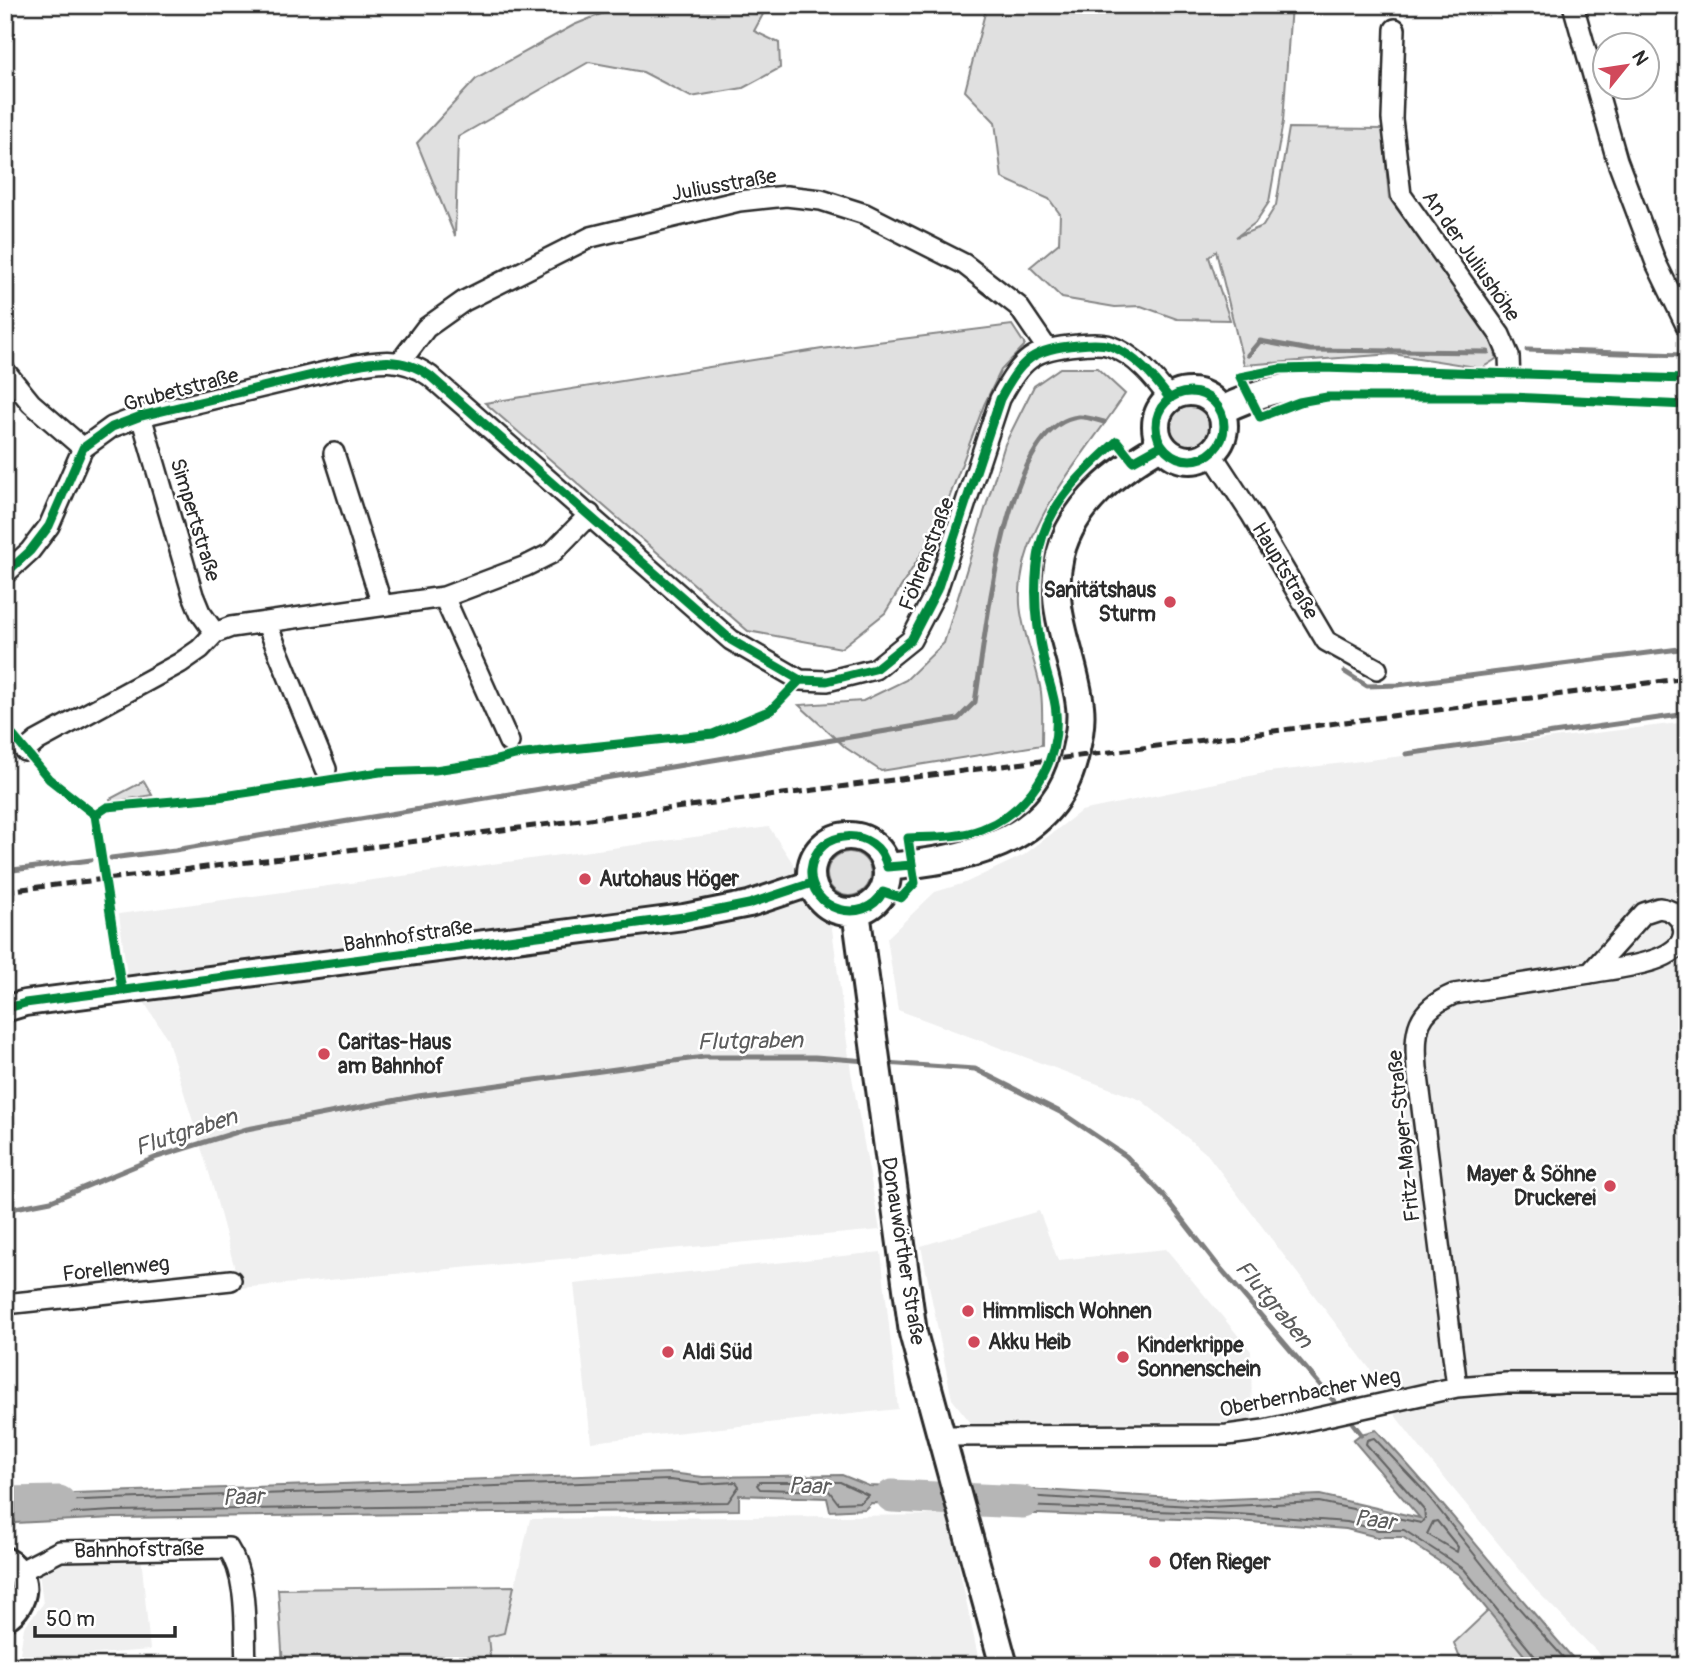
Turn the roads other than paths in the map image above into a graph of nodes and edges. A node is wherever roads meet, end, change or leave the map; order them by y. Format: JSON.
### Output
{"nodes":[{"id":1,"x":1573,"y":5,"type":"edge"},
{"id":2,"x":1395,"y":29,"type":"dead end"},
{"id":3,"x":1687,"y":327,"type":"edge"},
{"id":4,"x":1046,"y":347,"type":"junction"},
{"id":5,"x":401,"y":361,"type":"junction"},
{"id":6,"x":5,"y":371,"type":"edge"},
{"id":7,"x":1510,"y":383,"type":"junction"},
{"id":8,"x":1687,"y":390,"type":"edge"},
{"id":9,"x":1170,"y":399,"type":"junction"},
{"id":10,"x":1220,"y":411,"type":"junction"},
{"id":11,"x":141,"y":416,"type":"junction"},
{"id":12,"x":1162,"y":445,"type":"junction"},
{"id":13,"x":83,"y":449,"type":"junction"},
{"id":14,"x":334,"y":453,"type":"dead end"},
{"id":15,"x":1211,"y":453,"type":"junction"},
{"id":16,"x":590,"y":514,"type":"junction"},
{"id":17,"x":5,"y":574,"type":"edge"},
{"id":18,"x":444,"y":597,"type":"junction"},
{"id":19,"x":382,"y":605,"type":"junction"},
{"id":20,"x":265,"y":622,"type":"junction"},
{"id":21,"x":215,"y":633,"type":"junction"},
{"id":22,"x":1377,"y":669,"type":"dead end"},
{"id":23,"x":509,"y":742,"type":"dead end"},
{"id":24,"x":24,"y":751,"type":"dead end"},
{"id":25,"x":326,"y":769,"type":"dead end"},
{"id":26,"x":887,"y":867,"type":"junction"},
{"id":27,"x":812,"y":883,"type":"junction"},
{"id":28,"x":856,"y":911,"type":"junction"},
{"id":29,"x":1590,"y":973,"type":"junction"},
{"id":30,"x":5,"y":1009,"type":"edge"},
{"id":31,"x":231,"y":1280,"type":"dead end"},
{"id":32,"x":5,"y":1304,"type":"edge"},
{"id":33,"x":1687,"y":1383,"type":"edge"},
{"id":34,"x":1457,"y":1387,"type":"junction"},
{"id":35,"x":941,"y":1436,"type":"junction"},
{"id":36,"x":12,"y":1566,"type":"edge"},
{"id":37,"x":5,"y":1618,"type":"edge"},
{"id":38,"x":246,"y":1666,"type":"edge"},
{"id":39,"x":1004,"y":1666,"type":"edge"}],
"edges":[{"from":1,"to":3,"type":"street"},
{"from":2,"to":7,"type":"street","name":"An der Juliushöhe"},
{"from":4,"to":5,"type":"street","name":"Juliusstraße"},
{"from":4,"to":9,"type":"street"},
{"from":4,"to":16,"type":"street","name":"Föhrenstraße"},
{"from":5,"to":11,"type":"street","name":"Grubetstraße"},
{"from":5,"to":16,"type":"street","name":"Föhrenstraße"},
{"from":6,"to":13,"type":"street"},
{"from":7,"to":8,"type":"main road"},
{"from":7,"to":10,"type":"main road"},
{"from":9,"to":10,"type":"main road"},
{"from":9,"to":12,"type":"main road"},
{"from":10,"to":15,"type":"main road"},
{"from":11,"to":13,"type":"street","name":"Grubetstraße"},
{"from":11,"to":21,"type":"street","name":"Simpertstraße"},
{"from":12,"to":15,"type":"main road"},
{"from":12,"to":26,"type":"main road"},
{"from":13,"to":17,"type":"street","name":"Grubetstraße"},
{"from":14,"to":19,"type":"street"},
{"from":15,"to":22,"type":"street","name":"Hauptstraße"},
{"from":16,"to":18,"type":"street"},
{"from":18,"to":19,"type":"street"},
{"from":18,"to":23,"type":"street"},
{"from":19,"to":20,"type":"street"},
{"from":20,"to":21,"type":"street"},
{"from":20,"to":25,"type":"street"},
{"from":21,"to":24,"type":"street"},
{"from":26,"to":27,"type":"main road"},
{"from":26,"to":28,"type":"main road"},
{"from":27,"to":28,"type":"main road"},
{"from":27,"to":30,"type":"street","name":"Bahnhofstraße"},
{"from":28,"to":35,"type":"main road","name":"Donauwörther Straße"},
{"from":29,"to":29,"type":"street","name":"Fritz-Mayer-Straße"},
{"from":29,"to":34,"type":"street","name":"Fritz-Mayer-Straße"},
{"from":31,"to":32,"type":"street","name":"Forellenweg"},
{"from":33,"to":34,"type":"street","name":"Oberbernbacher Weg"},
{"from":34,"to":35,"type":"street","name":"Oberbernbacher Weg"},
{"from":35,"to":39,"type":"main road","name":"Donauwörther Straße"},
{"from":36,"to":37,"type":"street","name":"Bahnhofstraße"},
{"from":36,"to":38,"type":"street","name":"Bahnhofstraße"}]}
